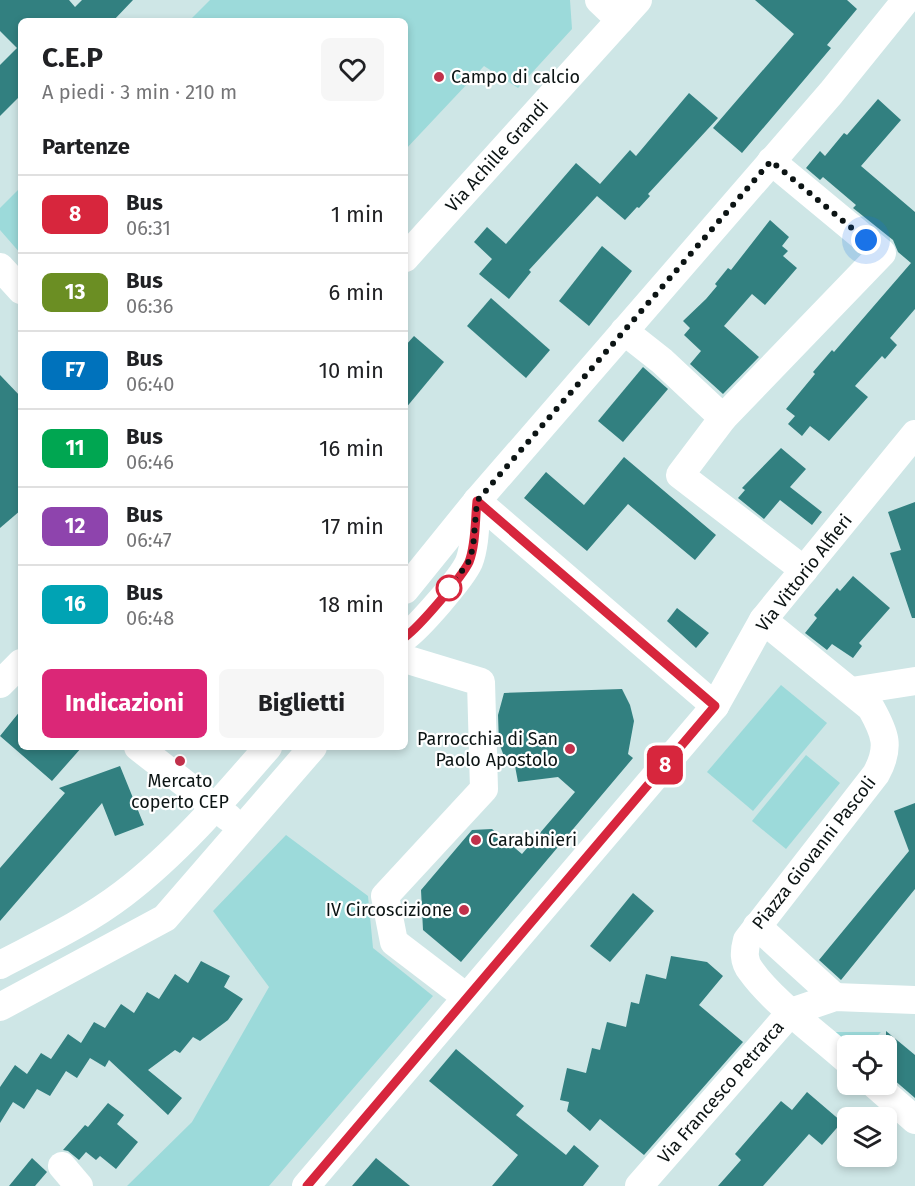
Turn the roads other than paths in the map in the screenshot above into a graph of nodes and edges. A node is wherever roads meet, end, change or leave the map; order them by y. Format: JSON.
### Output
{"nodes":[{"id":1,"x":599,"y":0,"type":"edge"},
{"id":2,"x":906,"y":0,"type":"edge"},
{"id":3,"x":629,"y":10,"type":"edge"},
{"id":4,"x":771,"y":161,"type":"junction"},
{"id":5,"x":408,"y":255,"type":"edge"},
{"id":6,"x":0,"y":267,"type":"edge"},
{"id":7,"x":18,"y":287,"type":"edge"},
{"id":8,"x":624,"y":331,"type":"junction"},
{"id":9,"x":723,"y":418,"type":"junction"},
{"id":10,"x":915,"y":434,"type":"edge"},
{"id":11,"x":477,"y":501,"type":"junction"},
{"id":12,"x":804,"y":570,"type":"junction"},
{"id":13,"x":408,"y":586,"type":"edge"},
{"id":14,"x":763,"y":620,"type":"junction"},
{"id":15,"x":408,"y":635,"type":"edge"},
{"id":16,"x":408,"y":660,"type":"edge"},
{"id":17,"x":18,"y":666,"type":"edge"},
{"id":18,"x":915,"y":681,"type":"edge"},
{"id":19,"x":0,"y":684,"type":"edge"},
{"id":20,"x":852,"y":690,"type":"junction"},
{"id":21,"x":715,"y":706,"type":"junction"},
{"id":22,"x":142,"y":750,"type":"edge"},
{"id":23,"x":265,"y":750,"type":"edge"},
{"id":24,"x":310,"y":750,"type":"edge"},
{"id":25,"x":214,"y":807,"type":"junction"},
{"id":26,"x":243,"y":828,"type":"junction"},
{"id":27,"x":757,"y":926,"type":"junction"},
{"id":28,"x":0,"y":965,"type":"edge"},
{"id":29,"x":466,"y":997,"type":"junction"},
{"id":30,"x":835,"y":997,"type":"junction"},
{"id":31,"x":915,"y":1000,"type":"edge"},
{"id":32,"x":0,"y":1007,"type":"edge"},
{"id":33,"x":791,"y":1012,"type":"junction"},
{"id":34,"x":837,"y":1052,"type":"edge"},
{"id":35,"x":887,"y":1095,"type":"edge"},
{"id":36,"x":915,"y":1120,"type":"edge"},
{"id":37,"x":306,"y":1186,"type":"edge"},
{"id":38,"x":639,"y":1186,"type":"edge"}],
"edges":[{"from":1,"to":3,"type":"street"},
{"from":2,"to":4,"type":"street"},
{"from":3,"to":5,"type":"street","name":"Via Achille Grandi"},
{"from":4,"to":8,"type":"street"},
{"from":4,"to":9,"type":"street"},
{"from":6,"to":7,"type":"street"},
{"from":8,"to":9,"type":"street"},
{"from":8,"to":11,"type":"street"},
{"from":9,"to":12,"type":"street"},
{"from":10,"to":12,"type":"street","name":"Via Vittorio Alfieri"},
{"from":11,"to":13,"type":"street"},
{"from":11,"to":15,"type":"street"},
{"from":11,"to":21,"type":"street"},
{"from":12,"to":14,"type":"street","name":"Via Vittorio Alfieri"},
{"from":14,"to":20,"type":"street","name":"Piazza Giovanni Pascoli"},
{"from":14,"to":21,"type":"street","name":"Via Vittorio Alfieri"},
{"from":16,"to":29,"type":"street"},
{"from":17,"to":19,"type":"street"},
{"from":18,"to":20,"type":"street"},
{"from":20,"to":27,"type":"street","name":"Piazza Giovanni Pascoli"},
{"from":21,"to":29,"type":"street","name":"Via Vittorio Alfieri"},
{"from":22,"to":25,"type":"street"},
{"from":23,"to":25,"type":"street"},
{"from":24,"to":26,"type":"street"},
{"from":25,"to":26,"type":"street"},
{"from":25,"to":28,"type":"street"},
{"from":26,"to":32,"type":"street"},
{"from":27,"to":30,"type":"street"},
{"from":27,"to":33,"type":"street","name":"Piazza Giovanni Pascoli"},
{"from":29,"to":37,"type":"street","name":"Via Vittorio Alfieri"},
{"from":30,"to":31,"type":"street","name":"Via Francesco Petrarca"},
{"from":30,"to":33,"type":"street","name":"Via Francesco Petrarca"},
{"from":33,"to":34,"type":"street","name":"Piazza Giovanni Pascoli"},
{"from":33,"to":38,"type":"street","name":"Via Francesco Petrarca"},
{"from":35,"to":36,"type":"street"}]}
